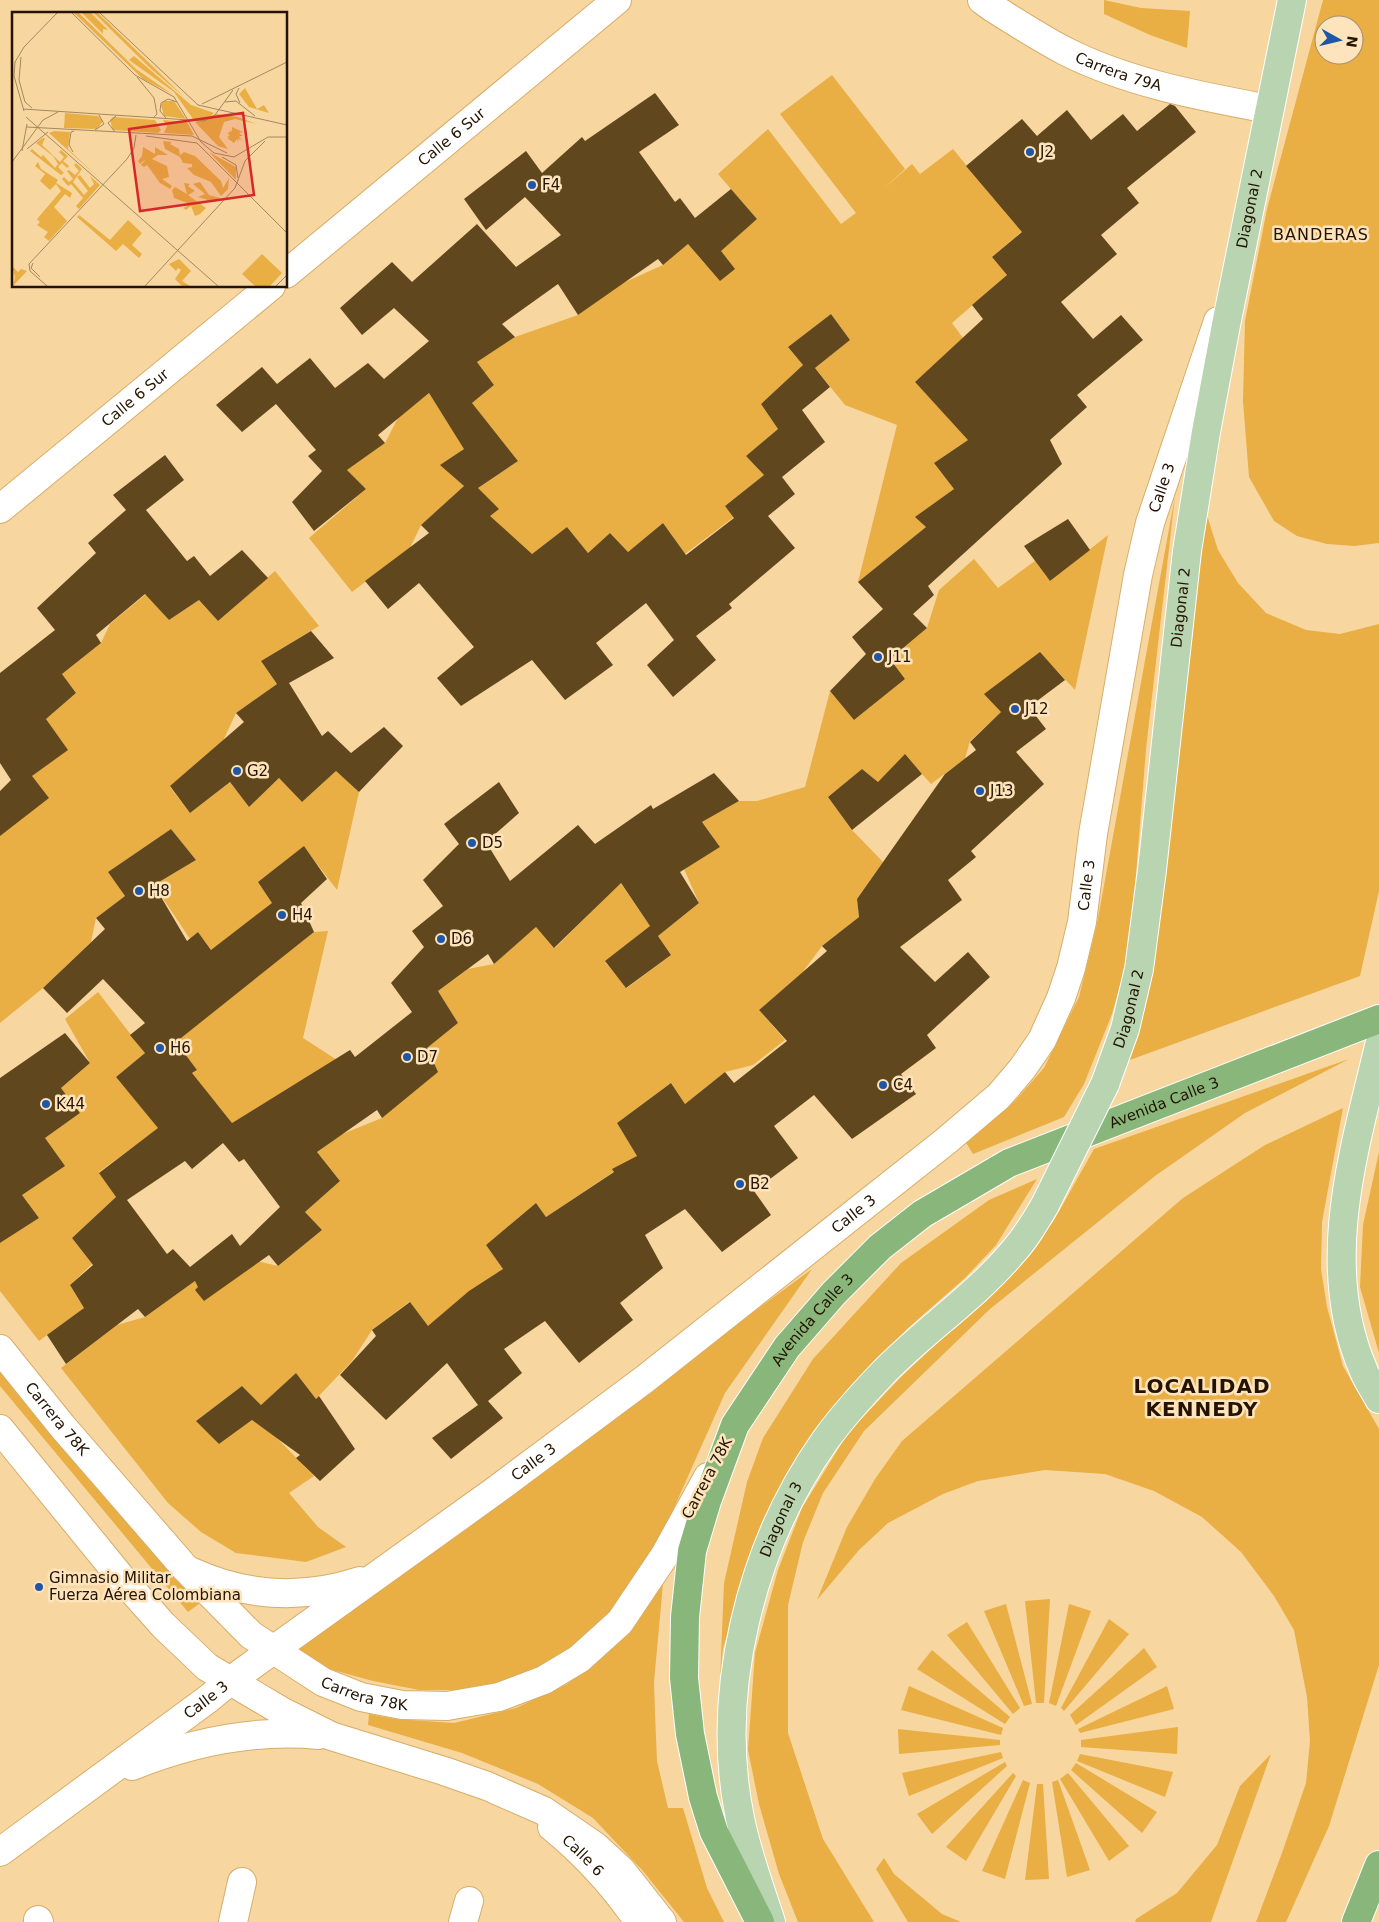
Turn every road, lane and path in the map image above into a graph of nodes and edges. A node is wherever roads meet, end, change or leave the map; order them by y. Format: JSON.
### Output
{"nodes":[{"id":1,"x":617,"y":0,"type":"edge"},
{"id":2,"x":982,"y":0,"type":"edge"},
{"id":3,"x":1292,"y":0,"type":"edge"},
{"id":4,"x":1269,"y":109,"type":"junction"},
{"id":5,"x":1239,"y":260,"type":"junction"},
{"id":6,"x":288,"y":272,"type":"edge"},
{"id":7,"x":269,"y":288,"type":"edge"},
{"id":8,"x":0,"y":510,"type":"edge"},
{"id":9,"x":1379,"y":1019,"type":"edge"},
{"id":10,"x":1379,"y":1046,"type":"edge"},
{"id":11,"x":1045,"y":1205,"type":"joint"},
{"id":12,"x":0,"y":1348,"type":"edge"},
{"id":13,"x":1379,"y":1399,"type":"edge"},
{"id":14,"x":735,"y":1424,"type":"junction"},
{"id":15,"x":0,"y":1429,"type":"edge"},
{"id":16,"x":186,"y":1569,"type":"junction"},
{"id":17,"x":375,"y":1576,"type":"junction"},
{"id":18,"x":273,"y":1651,"type":"junction"},
{"id":19,"x":230,"y":1681,"type":"junction"},
{"id":20,"x":331,"y":1736,"type":"junction"},
{"id":21,"x":80,"y":1793,"type":"junction"},
{"id":22,"x":518,"y":1799,"type":"junction"},
{"id":23,"x":0,"y":1852,"type":"edge"},
{"id":24,"x":1379,"y":1866,"type":"edge"},
{"id":25,"x":242,"y":1882,"type":"dead end"},
{"id":26,"x":233,"y":1922,"type":"edge"},
{"id":27,"x":639,"y":1922,"type":"edge"},
{"id":28,"x":662,"y":1922,"type":"edge"},
{"id":29,"x":760,"y":1922,"type":"edge"},
{"id":30,"x":771,"y":1922,"type":"edge"},
{"id":31,"x":1356,"y":1922,"type":"edge"}],
"edges":[{"from":1,"to":6,"type":"street","name":"Calle 6 Sur"},
{"from":2,"to":4,"type":"street","name":"Carrera 79A"},
{"from":3,"to":4,"type":"main road","name":"Diagonal 2"},
{"from":4,"to":5,"type":"main road","name":"Diagonal 2"},
{"from":5,"to":11,"type":"main road","name":"Diagonal 2","bridge":true},
{"from":5,"to":17,"type":"street","name":"Calle 3"},
{"from":7,"to":8,"type":"street","name":"Calle 6 Sur"},
{"from":9,"to":14,"type":"highway","name":"Avenida Calle 3"},
{"from":10,"to":13,"type":"main road"},
{"from":11,"to":30,"type":"main road","name":"Diagonal 3"},
{"from":12,"to":16,"type":"street","name":"Carrera 78K"},
{"from":14,"to":18,"type":"street","name":"Carrera 78K"},
{"from":14,"to":29,"type":"highway","name":"Avenida Calle 3"},
{"from":15,"to":19,"type":"street"},
{"from":16,"to":17,"type":"street"},
{"from":16,"to":18,"type":"street","name":"Carrera 78K"},
{"from":17,"to":18,"type":"street","name":"Calle 3"},
{"from":18,"to":19,"type":"street","name":"Calle 3"},
{"from":19,"to":20,"type":"street"},
{"from":19,"to":21,"type":"street","name":"Calle 3"},
{"from":20,"to":21,"type":"street"},
{"from":20,"to":22,"type":"street"},
{"from":21,"to":23,"type":"street","name":"Calle 3"},
{"from":22,"to":27,"type":"street","name":"Calle 6"},
{"from":22,"to":28,"type":"street"},
{"from":24,"to":31,"type":"highway"},
{"from":25,"to":26,"type":"street"}]}
